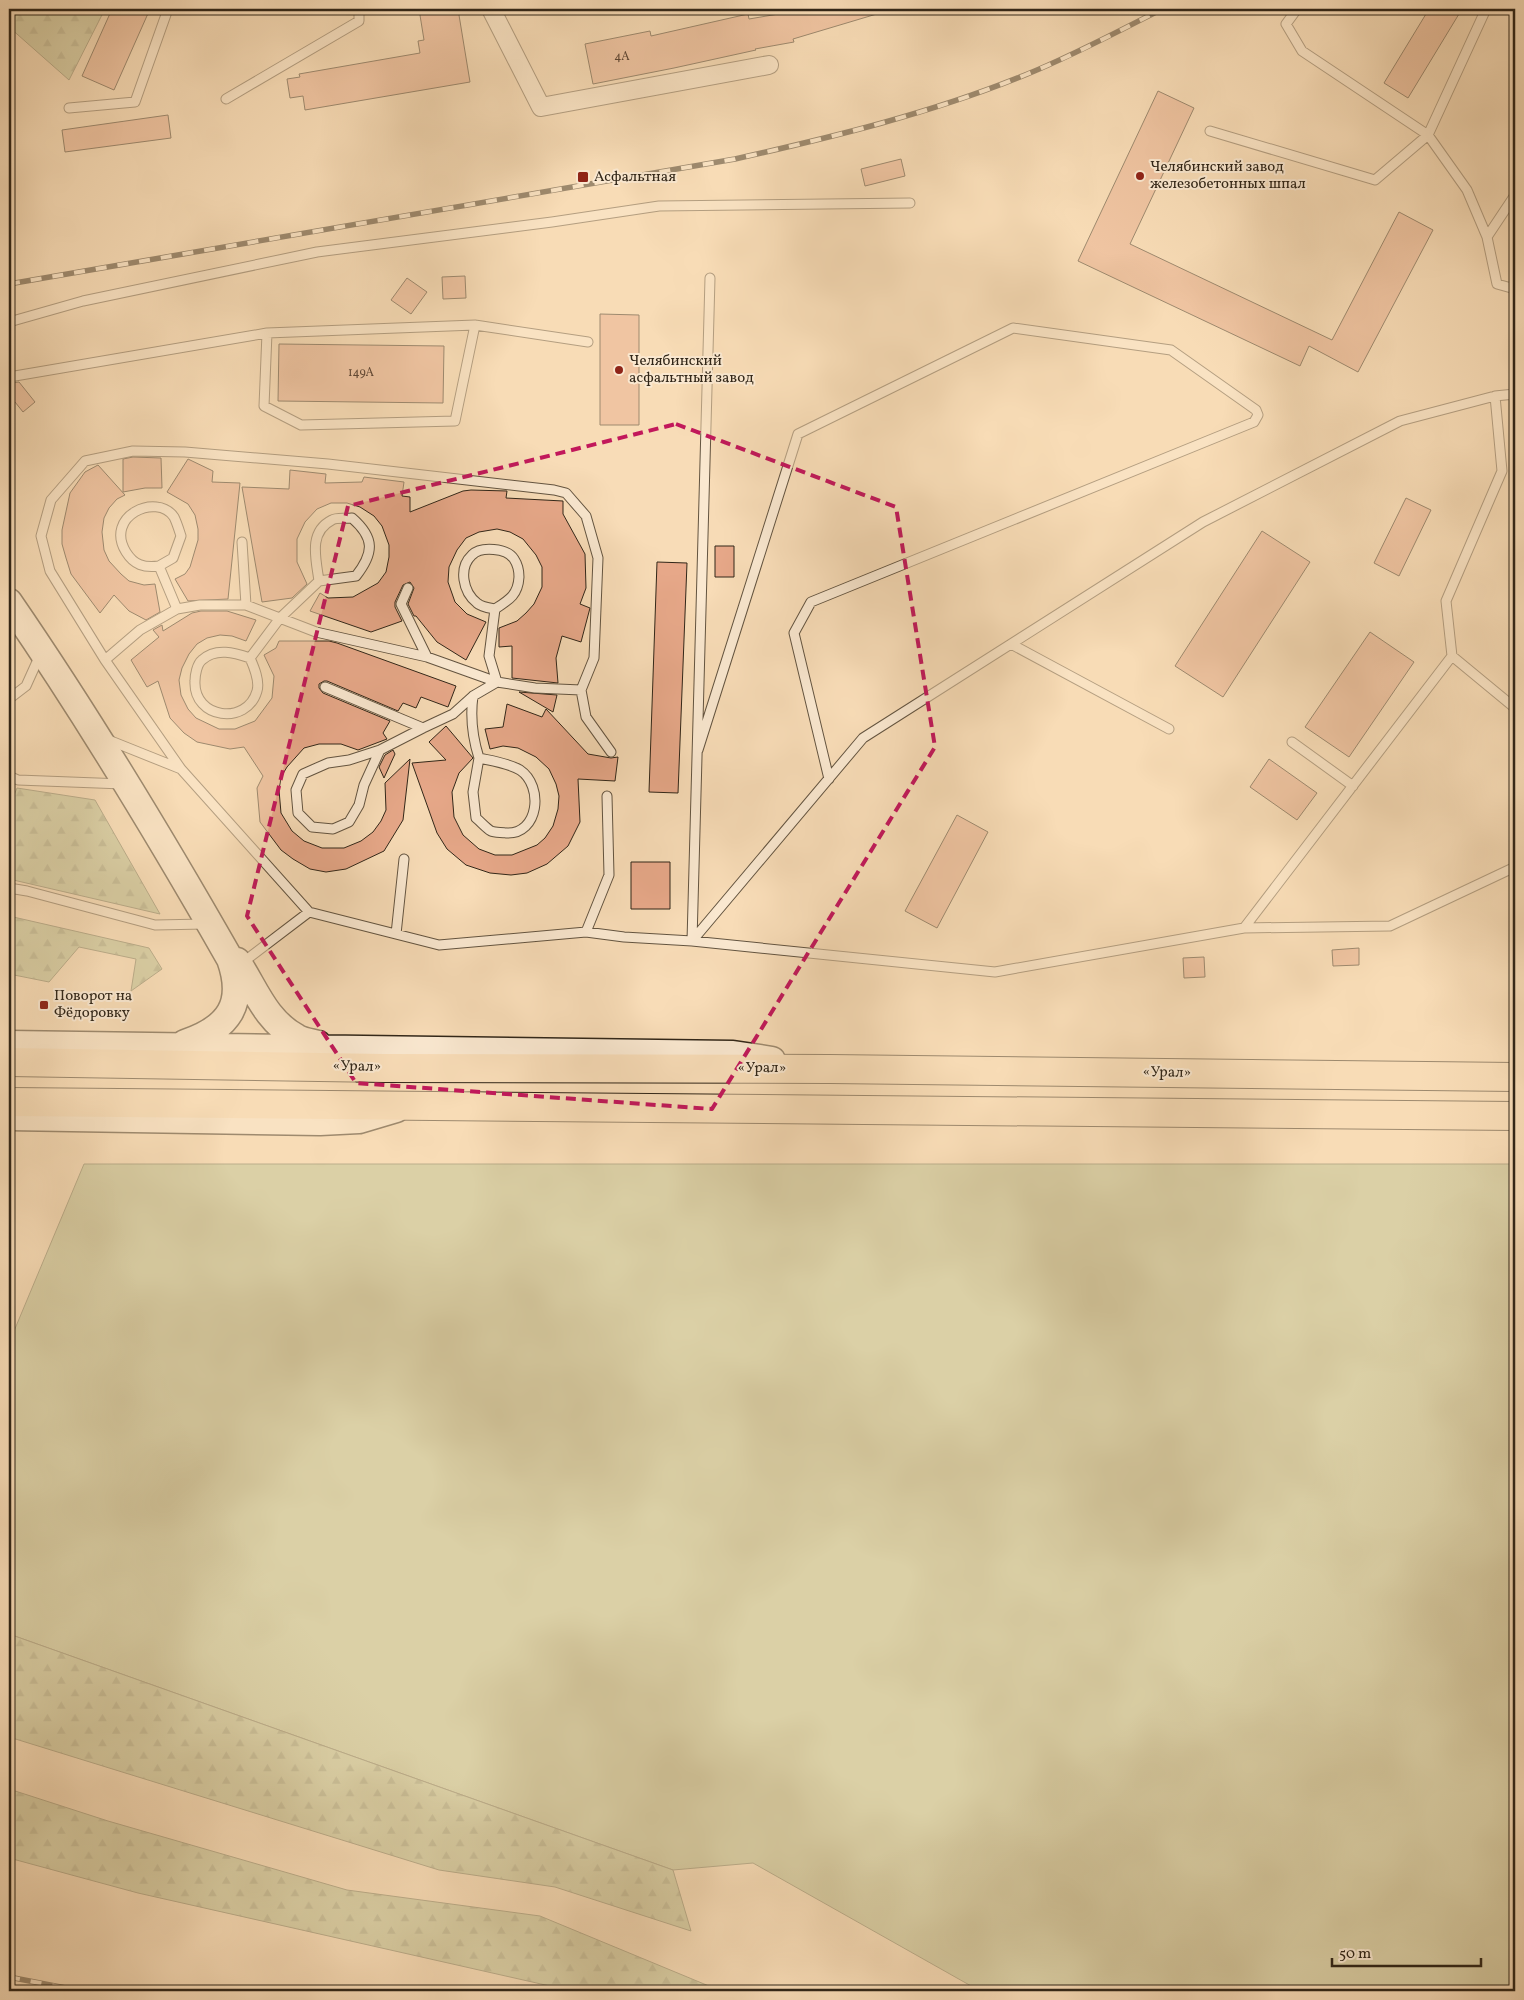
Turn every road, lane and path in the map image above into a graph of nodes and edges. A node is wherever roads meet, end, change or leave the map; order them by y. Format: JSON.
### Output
{"nodes":[{"id":1,"x":168,"y":9,"type":"edge"},
{"id":2,"x":359,"y":9,"type":"edge"},
{"id":3,"x":491,"y":9,"type":"edge"},
{"id":4,"x":1297,"y":9,"type":"edge"},
{"id":5,"x":1486,"y":9,"type":"edge"},
{"id":6,"x":769,"y":65,"type":"dead end"},
{"id":7,"x":226,"y":99,"type":"dead end"},
{"id":8,"x":70,"y":108,"type":"dead end"},
{"id":9,"x":1210,"y":131,"type":"dead end"},
{"id":10,"x":1428,"y":135,"type":"junction"},
{"id":11,"x":1515,"y":195,"type":"edge"},
{"id":12,"x":910,"y":203,"type":"dead end"},
{"id":13,"x":1487,"y":237,"type":"junction"},
{"id":14,"x":710,"y":278,"type":"dead end"},
{"id":15,"x":1515,"y":289,"type":"edge"},
{"id":16,"x":9,"y":322,"type":"edge"},
{"id":17,"x":475,"y":326,"type":"junction"},
{"id":18,"x":267,"y":334,"type":"junction"},
{"id":19,"x":588,"y":342,"type":"dead end"},
{"id":20,"x":9,"y":377,"type":"edge"},
{"id":21,"x":1515,"y":394,"type":"edge"},
{"id":22,"x":1495,"y":396,"type":"junction"},
{"id":23,"x":242,"y":542,"type":"dead end"},
{"id":24,"x":159,"y":566,"type":"junction"},
{"id":25,"x":319,"y":581,"type":"junction"},
{"id":26,"x":408,"y":588,"type":"dead end"},
{"id":27,"x":9,"y":602,"type":"edge"},
{"id":28,"x":246,"y":605,"type":"junction"},
{"id":29,"x":177,"y":609,"type":"junction"},
{"id":30,"x":495,"y":609,"type":"junction"},
{"id":31,"x":280,"y":618,"type":"junction"},
{"id":32,"x":1011,"y":644,"type":"junction"},
{"id":33,"x":42,"y":650,"type":"junction"},
{"id":34,"x":1452,"y":656,"type":"junction"},
{"id":35,"x":427,"y":657,"type":"junction"},
{"id":36,"x":250,"y":658,"type":"junction"},
{"id":37,"x":105,"y":660,"type":"junction"},
{"id":38,"x":497,"y":682,"type":"junction"},
{"id":39,"x":325,"y":686,"type":"dead end"},
{"id":40,"x":581,"y":690,"type":"junction"},
{"id":41,"x":473,"y":696,"type":"junction"},
{"id":42,"x":9,"y":699,"type":"edge"},
{"id":43,"x":1515,"y":708,"type":"edge"},
{"id":44,"x":423,"y":728,"type":"junction"},
{"id":45,"x":1169,"y":728,"type":"dead end"},
{"id":46,"x":94,"y":734,"type":"junction"},
{"id":47,"x":1292,"y":742,"type":"dead end"},
{"id":48,"x":380,"y":750,"type":"junction"},
{"id":49,"x":698,"y":750,"type":"junction"},
{"id":50,"x":611,"y":752,"type":"dead end"},
{"id":51,"x":479,"y":758,"type":"junction"},
{"id":52,"x":181,"y":769,"type":"junction"},
{"id":53,"x":9,"y":776,"type":"edge"},
{"id":54,"x":829,"y":779,"type":"junction"},
{"id":55,"x":126,"y":785,"type":"junction"},
{"id":56,"x":1353,"y":786,"type":"junction"},
{"id":57,"x":607,"y":796,"type":"dead end"},
{"id":58,"x":404,"y":860,"type":"dead end"},
{"id":59,"x":1515,"y":867,"type":"edge"},
{"id":60,"x":9,"y":888,"type":"edge"},
{"id":61,"x":309,"y":912,"type":"junction"},
{"id":62,"x":210,"y":924,"type":"junction"},
{"id":63,"x":1244,"y":928,"type":"junction"},
{"id":64,"x":586,"y":932,"type":"junction"},
{"id":65,"x":396,"y":934,"type":"junction"},
{"id":66,"x":692,"y":941,"type":"junction"},
{"id":67,"x":239,"y":965,"type":"junction"},
{"id":68,"x":9,"y":1044,"type":"edge"},
{"id":69,"x":176,"y":1046,"type":"junction"},
{"id":70,"x":360,"y":1050,"type":"junction"},
{"id":71,"x":9,"y":1062,"type":"edge"},
{"id":72,"x":830,"y":1069,"type":"junction"},
{"id":73,"x":1515,"y":1077,"type":"edge"},
{"id":74,"x":9,"y":1102,"type":"edge"},
{"id":75,"x":406,"y":1106,"type":"junction"},
{"id":76,"x":1515,"y":1116,"type":"edge"},
{"id":77,"x":9,"y":1118,"type":"edge"}],
"edges":[{"from":1,"to":8,"type":"lane"},
{"from":2,"to":7,"type":"lane"},
{"from":3,"to":6,"type":"street"},
{"from":4,"to":10,"type":"lane"},
{"from":5,"to":10,"type":"lane"},
{"from":9,"to":10,"type":"lane"},
{"from":10,"to":13,"type":"lane"},
{"from":11,"to":13,"type":"lane"},
{"from":12,"to":16,"type":"lane"},
{"from":13,"to":15,"type":"lane"},
{"from":14,"to":49,"type":"lane"},
{"from":17,"to":18,"type":"lane"},
{"from":17,"to":18,"type":"lane"},
{"from":17,"to":19,"type":"lane"},
{"from":18,"to":20,"type":"lane"},
{"from":21,"to":22,"type":"lane"},
{"from":22,"to":32,"type":"lane"},
{"from":22,"to":34,"type":"lane"},
{"from":23,"to":28,"type":"lane"},
{"from":24,"to":24,"type":"lane"},
{"from":24,"to":29,"type":"lane"},
{"from":25,"to":25,"type":"lane"},
{"from":25,"to":31,"type":"lane"},
{"from":26,"to":35,"type":"lane"},
{"from":27,"to":33,"type":"street"},
{"from":28,"to":29,"type":"lane"},
{"from":28,"to":31,"type":"lane"},
{"from":29,"to":37,"type":"lane"},
{"from":30,"to":30,"type":"lane"},
{"from":30,"to":38,"type":"lane"},
{"from":31,"to":35,"type":"lane"},
{"from":31,"to":36,"type":"lane"},
{"from":32,"to":45,"type":"lane"},
{"from":32,"to":54,"type":"lane"},
{"from":33,"to":42,"type":"lane"},
{"from":33,"to":46,"type":"street"},
{"from":34,"to":43,"type":"lane"},
{"from":34,"to":56,"type":"lane"},
{"from":35,"to":38,"type":"lane"},
{"from":36,"to":36,"type":"lane"},
{"from":37,"to":40,"type":"lane"},
{"from":37,"to":52,"type":"lane"},
{"from":38,"to":40,"type":"lane"},
{"from":38,"to":41,"type":"lane"},
{"from":39,"to":44,"type":"lane"},
{"from":40,"to":50,"type":"lane"},
{"from":41,"to":44,"type":"lane"},
{"from":41,"to":51,"type":"lane"},
{"from":44,"to":48,"type":"lane"},
{"from":46,"to":52,"type":"lane"},
{"from":46,"to":55,"type":"street"},
{"from":47,"to":56,"type":"lane"},
{"from":48,"to":48,"type":"lane"},
{"from":49,"to":54,"type":"lane"},
{"from":49,"to":66,"type":"lane"},
{"from":51,"to":51,"type":"lane"},
{"from":52,"to":61,"type":"lane"},
{"from":53,"to":55,"type":"lane"},
{"from":54,"to":66,"type":"lane"},
{"from":55,"to":62,"type":"street"},
{"from":56,"to":63,"type":"lane"},
{"from":57,"to":64,"type":"lane"},
{"from":58,"to":65,"type":"lane"},
{"from":59,"to":63,"type":"lane"},
{"from":60,"to":62,"type":"lane"},
{"from":61,"to":65,"type":"lane"},
{"from":61,"to":67,"type":"lane"},
{"from":62,"to":67,"type":"street"},
{"from":62,"to":69,"type":"street"},
{"from":63,"to":66,"type":"lane"},
{"from":64,"to":65,"type":"lane"},
{"from":64,"to":66,"type":"lane"},
{"from":67,"to":70,"type":"street"},
{"from":68,"to":69,"type":"street"},
{"from":69,"to":70,"type":"street"},
{"from":70,"to":72,"type":"street"},
{"from":71,"to":72,"type":"main road","name":"«Урал»"},
{"from":72,"to":73,"type":"main road","name":"«Урал»"},
{"from":74,"to":75,"type":"main road"},
{"from":75,"to":76,"type":"main road"},
{"from":75,"to":77,"type":"street"}]}
